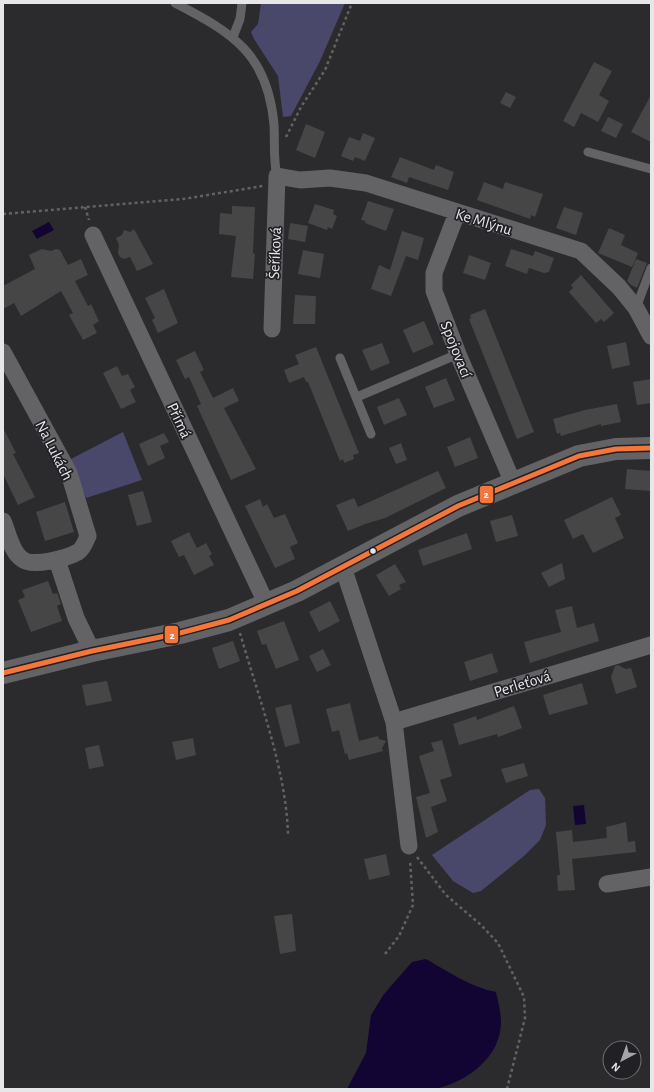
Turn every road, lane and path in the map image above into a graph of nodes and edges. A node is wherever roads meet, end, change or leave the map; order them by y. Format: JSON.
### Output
{"nodes":[{"id":1,"x":175,"y":3,"type":"edge"},
{"id":2,"x":242,"y":3,"type":"edge"},
{"id":3,"x":352,"y":3,"type":"edge"},
{"id":4,"x":233,"y":37,"type":"junction"},
{"id":5,"x":588,"y":152,"type":"dead end"},
{"id":6,"x":273,"y":160,"type":"junction"},
{"id":7,"x":651,"y":169,"type":"edge"},
{"id":8,"x":277,"y":180,"type":"junction"},
{"id":9,"x":457,"y":213,"type":"junction"},
{"id":10,"x":3,"y":214,"type":"edge"},
{"id":11,"x":93,"y":235,"type":"dead end"},
{"id":12,"x":651,"y":268,"type":"edge"},
{"id":13,"x":636,"y":308,"type":"junction"},
{"id":14,"x":272,"y":329,"type":"dead end"},
{"id":15,"x":651,"y":336,"type":"edge"},
{"id":16,"x":3,"y":352,"type":"edge"},
{"id":17,"x":458,"y":354,"type":"junction"},
{"id":18,"x":340,"y":358,"type":"dead end"},
{"id":19,"x":357,"y":397,"type":"junction"},
{"id":20,"x":371,"y":434,"type":"dead end"},
{"id":21,"x":651,"y":448,"type":"edge"},
{"id":22,"x":513,"y":483,"type":"junction"},
{"id":23,"x":3,"y":520,"type":"edge"},
{"id":24,"x":58,"y":560,"type":"junction"},
{"id":25,"x":343,"y":567,"type":"junction"},
{"id":26,"x":267,"y":604,"type":"junction"},
{"id":27,"x":235,"y":618,"type":"junction"},
{"id":28,"x":651,"y":645,"type":"edge"},
{"id":29,"x":92,"y":651,"type":"junction"},
{"id":30,"x":3,"y":674,"type":"edge"},
{"id":31,"x":394,"y":722,"type":"junction"},
{"id":32,"x":288,"y":834,"type":"dead end"},
{"id":33,"x":409,"y":846,"type":"junction"},
{"id":34,"x":651,"y":877,"type":"edge"},
{"id":35,"x":607,"y":884,"type":"dead end"},
{"id":36,"x":385,"y":954,"type":"dead end"},
{"id":37,"x":507,"y":1089,"type":"edge"}],
"edges":[{"from":1,"to":4,"type":"lane"},
{"from":2,"to":4,"type":"lane"},
{"from":3,"to":6,"type":"path"},
{"from":4,"to":6,"type":"lane"},
{"from":5,"to":7,"type":"lane"},
{"from":6,"to":8,"type":"lane"},
{"from":8,"to":9,"type":"street","name":"Ke Mlýnu"},
{"from":8,"to":10,"type":"path"},
{"from":8,"to":14,"type":"street","name":"Šeříková"},
{"from":9,"to":13,"type":"street","name":"Ke Mlýnu"},
{"from":9,"to":17,"type":"street","name":"Spojovací"},
{"from":11,"to":26,"type":"street","name":"Přímá"},
{"from":12,"to":13,"type":"lane"},
{"from":13,"to":15,"type":"street","name":"Ke Mlýnu"},
{"from":16,"to":24,"type":"street","name":"Na Lukách"},
{"from":17,"to":19,"type":"lane"},
{"from":17,"to":22,"type":"street","name":"Spojovací"},
{"from":18,"to":19,"type":"lane"},
{"from":19,"to":20,"type":"lane"},
{"from":21,"to":22,"type":"street"},
{"from":22,"to":25,"type":"street"},
{"from":23,"to":24,"type":"street","name":"Na Lukách"},
{"from":24,"to":29,"type":"street"},
{"from":25,"to":26,"type":"street"},
{"from":25,"to":31,"type":"street"},
{"from":26,"to":27,"type":"street"},
{"from":27,"to":29,"type":"street"},
{"from":27,"to":32,"type":"path"},
{"from":28,"to":31,"type":"street","name":"Perleťová"},
{"from":29,"to":30,"type":"street"},
{"from":31,"to":33,"type":"street"},
{"from":33,"to":36,"type":"path"},
{"from":33,"to":37,"type":"path"},
{"from":34,"to":35,"type":"street"}]}
